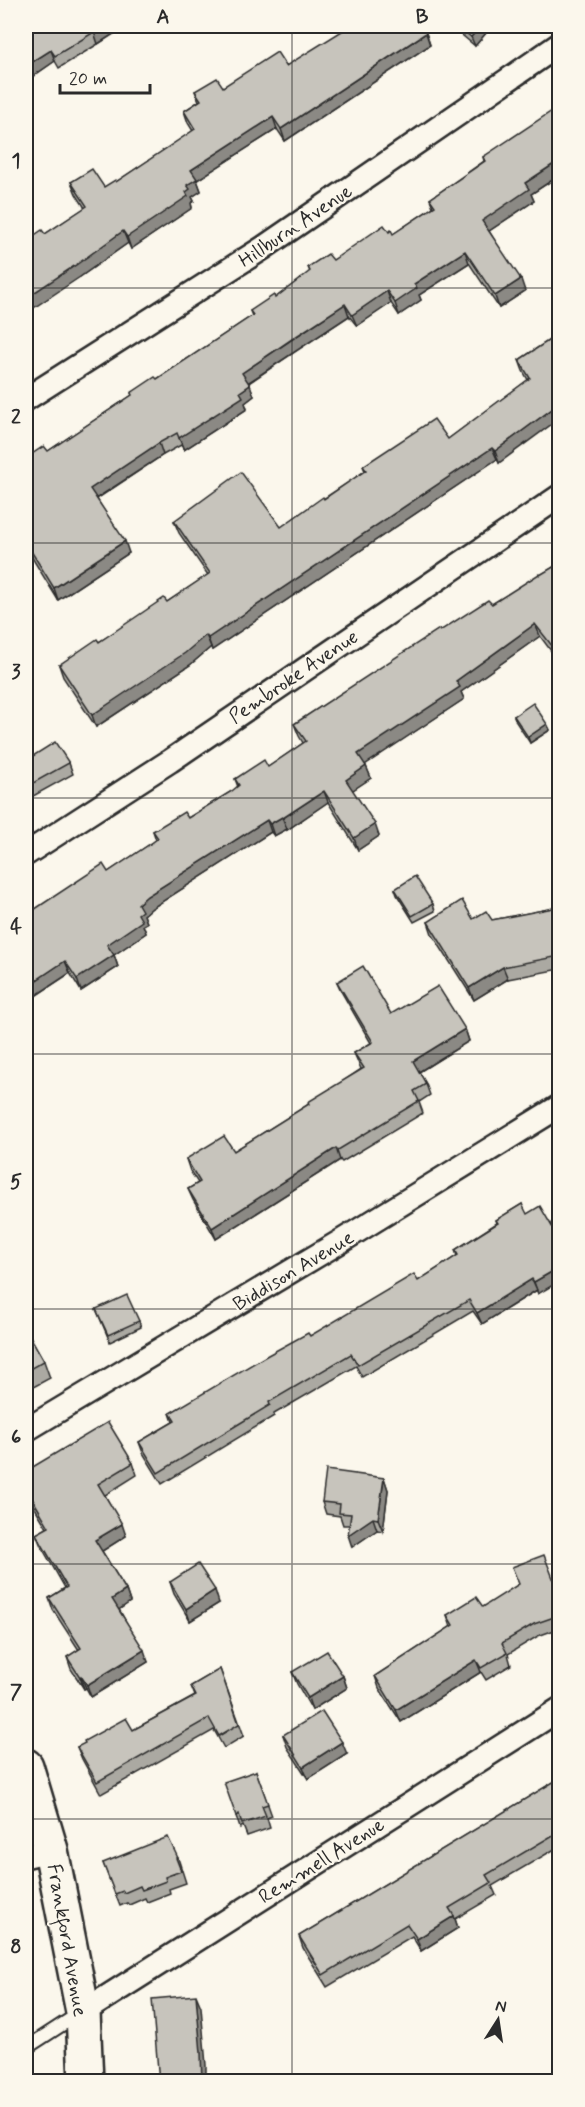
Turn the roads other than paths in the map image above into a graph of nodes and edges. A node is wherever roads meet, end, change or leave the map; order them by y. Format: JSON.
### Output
{"nodes":[{"id":1,"x":560,"y":44,"type":"edge"},
{"id":2,"x":26,"y":399,"type":"edge"},
{"id":3,"x":560,"y":496,"type":"edge"},
{"id":4,"x":26,"y":854,"type":"edge"},
{"id":5,"x":560,"y":1106,"type":"edge"},
{"id":6,"x":26,"y":1431,"type":"edge"},
{"id":7,"x":560,"y":1709,"type":"edge"},
{"id":8,"x":26,"y":1767,"type":"edge"},
{"id":9,"x":38,"y":1853,"type":"edge"},
{"id":10,"x":83,"y":2012,"type":"junction"},
{"id":11,"x":26,"y":2048,"type":"edge"},
{"id":12,"x":86,"y":2082,"type":"edge"}],
"edges":[{"from":1,"to":2,"type":"street","name":"Hillburn Avenue"},
{"from":3,"to":4,"type":"street","name":"Pembroke Avenue"},
{"from":5,"to":6,"type":"street","name":"Biddison Avenue"},
{"from":7,"to":10,"type":"street","name":"Remmell Avenue"},
{"from":8,"to":9,"type":"street","name":"Frankford Avenue"},
{"from":9,"to":10,"type":"street","name":"Frankford Avenue"},
{"from":10,"to":11,"type":"lane"},
{"from":10,"to":12,"type":"street","name":"Frankford Avenue"}]}
